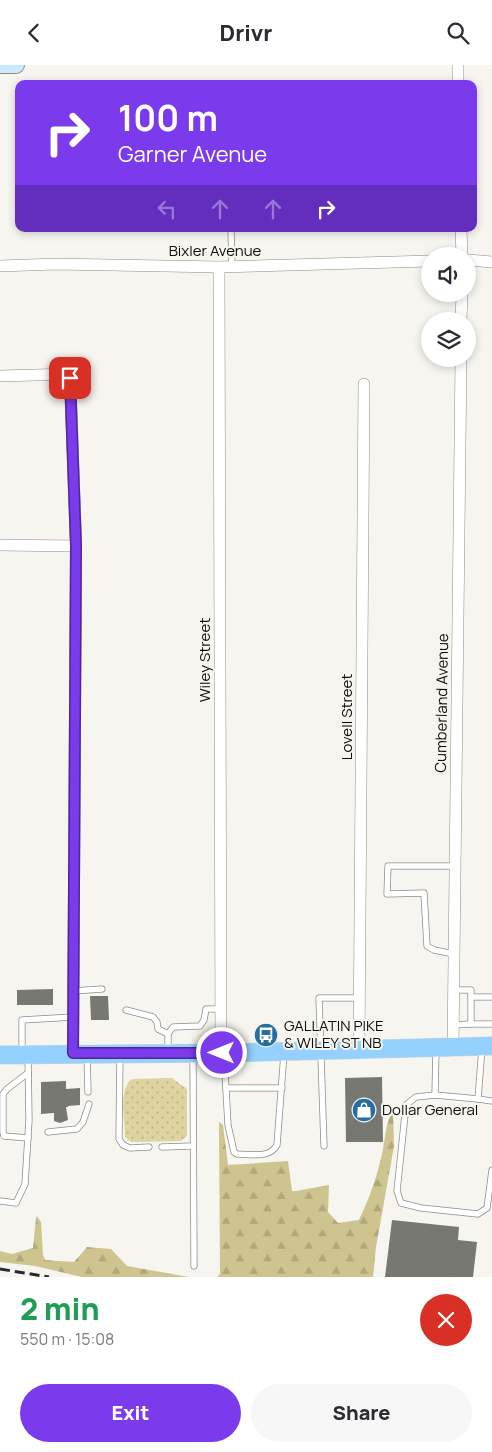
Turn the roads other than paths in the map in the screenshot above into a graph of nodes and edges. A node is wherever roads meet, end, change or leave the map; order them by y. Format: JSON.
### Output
{"nodes":[{"id":1,"x":0,"y":65,"type":"edge"},
{"id":2,"x":16,"y":65,"type":"edge"},
{"id":3,"x":458,"y":65,"type":"edge"},
{"id":4,"x":458,"y":80,"type":"edge"},
{"id":5,"x":231,"y":232,"type":"edge"},
{"id":6,"x":461,"y":232,"type":"edge"},
{"id":7,"x":462,"y":247,"type":"edge"},
{"id":8,"x":421,"y":261,"type":"edge"},
{"id":9,"x":476,"y":261,"type":"edge"},
{"id":10,"x":492,"y":262,"type":"edge"},
{"id":11,"x":0,"y":266,"type":"edge"},
{"id":12,"x":219,"y":267,"type":"junction"},
{"id":13,"x":232,"y":267,"type":"junction"},
{"id":14,"x":461,"y":367,"type":"edge"},
{"id":15,"x":0,"y":376,"type":"edge"},
{"id":16,"x":364,"y":385,"type":"dead end"},
{"id":17,"x":0,"y":545,"type":"edge"},
{"id":18,"x":76,"y":546,"type":"junction"},
{"id":19,"x":455,"y":866,"type":"junction"},
{"id":20,"x":454,"y":954,"type":"junction"},
{"id":21,"x":102,"y":989,"type":"dead end"},
{"id":22,"x":454,"y":990,"type":"junction"},
{"id":23,"x":73,"y":991,"type":"junction"},
{"id":24,"x":471,"y":997,"type":"junction"},
{"id":25,"x":492,"y":997,"type":"edge"},
{"id":26,"x":360,"y":998,"type":"junction"},
{"id":27,"x":222,"y":1009,"type":"junction"},
{"id":28,"x":126,"y":1011,"type":"dead end"},
{"id":29,"x":73,"y":1017,"type":"junction"},
{"id":30,"x":492,"y":1024,"type":"edge"},
{"id":31,"x":453,"y":1025,"type":"junction"},
{"id":32,"x":472,"y":1025,"type":"junction"},
{"id":33,"x":168,"y":1034,"type":"junction"},
{"id":34,"x":487,"y":1046,"type":"edge"},
{"id":35,"x":445,"y":1047,"type":"junction"},
{"id":36,"x":359,"y":1050,"type":"junction"},
{"id":37,"x":284,"y":1051,"type":"junction"},
{"id":38,"x":322,"y":1051,"type":"junction"},
{"id":39,"x":80,"y":1053,"type":"junction"},
{"id":40,"x":120,"y":1053,"type":"junction"},
{"id":41,"x":168,"y":1053,"type":"junction"},
{"id":42,"x":193,"y":1053,"type":"junction"},
{"id":43,"x":223,"y":1053,"type":"junction"},
{"id":44,"x":25,"y":1054,"type":"junction"},
{"id":45,"x":0,"y":1055,"type":"edge"},
{"id":46,"x":28,"y":1073,"type":"junction"},
{"id":47,"x":226,"y":1088,"type":"junction"},
{"id":48,"x":282,"y":1088,"type":"junction"},
{"id":49,"x":88,"y":1092,"type":"dead end"},
{"id":50,"x":434,"y":1095,"type":"junction"},
{"id":51,"x":478,"y":1099,"type":"junction"},
{"id":52,"x":492,"y":1101,"type":"edge"},
{"id":53,"x":88,"y":1104,"type":"dead end"},
{"id":54,"x":48,"y":1132,"type":"dead end"},
{"id":55,"x":28,"y":1138,"type":"junction"},
{"id":56,"x":193,"y":1146,"type":"junction"},
{"id":57,"x":324,"y":1146,"type":"dead end"},
{"id":58,"x":149,"y":1147,"type":"dead end"},
{"id":59,"x":162,"y":1147,"type":"dead end"},
{"id":60,"x":492,"y":1170,"type":"edge"},
{"id":61,"x":0,"y":1201,"type":"edge"},
{"id":62,"x":194,"y":1266,"type":"dead end"}],
"edges":[{"from":1,"to":2,"type":"street"},
{"from":3,"to":4,"type":"street"},
{"from":5,"to":13,"type":"lane"},
{"from":6,"to":7,"type":"street"},
{"from":8,"to":13,"type":"street","name":"Bixler Avenue"},
{"from":9,"to":10,"type":"street"},
{"from":11,"to":12,"type":"street","name":"Bixler Avenue"},
{"from":12,"to":13,"type":"street","name":"Bixler Avenue"},
{"from":12,"to":27,"type":"street","name":"Wiley Street"},
{"from":14,"to":19,"type":"street","name":"Cumberland Avenue"},
{"from":15,"to":18,"type":"street"},
{"from":16,"to":26,"type":"street","name":"Lovell Street"},
{"from":17,"to":18,"type":"street"},
{"from":18,"to":23,"type":"street"},
{"from":19,"to":20,"type":"street","name":"Cumberland Avenue"},
{"from":19,"to":20,"type":"lane"},
{"from":20,"to":22,"type":"street","name":"Cumberland Avenue"},
{"from":21,"to":23,"type":"lane"},
{"from":22,"to":24,"type":"lane"},
{"from":22,"to":31,"type":"street","name":"Cumberland Avenue"},
{"from":23,"to":29,"type":"street"},
{"from":24,"to":25,"type":"lane"},
{"from":24,"to":32,"type":"lane"},
{"from":26,"to":36,"type":"street","name":"Lovell Street"},
{"from":26,"to":38,"type":"lane"},
{"from":27,"to":33,"type":"lane"},
{"from":27,"to":43,"type":"street","name":"Wiley Street"},
{"from":28,"to":33,"type":"lane"},
{"from":29,"to":39,"type":"street"},
{"from":29,"to":44,"type":"lane"},
{"from":30,"to":32,"type":"lane"},
{"from":31,"to":32,"type":"lane"},
{"from":31,"to":35,"type":"street","name":"Cumberland Avenue"},
{"from":33,"to":41,"type":"lane"},
{"from":34,"to":35,"type":"main road"},
{"from":34,"to":51,"type":"lane"},
{"from":35,"to":36,"type":"main road"},
{"from":35,"to":50,"type":"lane"},
{"from":36,"to":38,"type":"main road"},
{"from":37,"to":38,"type":"main road"},
{"from":37,"to":43,"type":"main road"},
{"from":37,"to":48,"type":"lane"},
{"from":38,"to":57,"type":"lane"},
{"from":39,"to":40,"type":"main road"},
{"from":39,"to":44,"type":"main road"},
{"from":39,"to":49,"type":"lane"},
{"from":40,"to":41,"type":"main road"},
{"from":40,"to":58,"type":"lane"},
{"from":41,"to":42,"type":"main road"},
{"from":42,"to":43,"type":"main road"},
{"from":42,"to":56,"type":"lane"},
{"from":43,"to":47,"type":"lane"},
{"from":44,"to":45,"type":"main road"},
{"from":44,"to":46,"type":"lane"},
{"from":46,"to":55,"type":"lane"},
{"from":46,"to":55,"type":"lane"},
{"from":47,"to":48,"type":"lane"},
{"from":47,"to":48,"type":"lane"},
{"from":50,"to":51,"type":"lane"},
{"from":50,"to":60,"type":"lane"},
{"from":51,"to":52,"type":"lane"},
{"from":53,"to":54,"type":"lane"},
{"from":55,"to":61,"type":"lane"},
{"from":56,"to":59,"type":"lane"},
{"from":56,"to":62,"type":"lane"}]}
